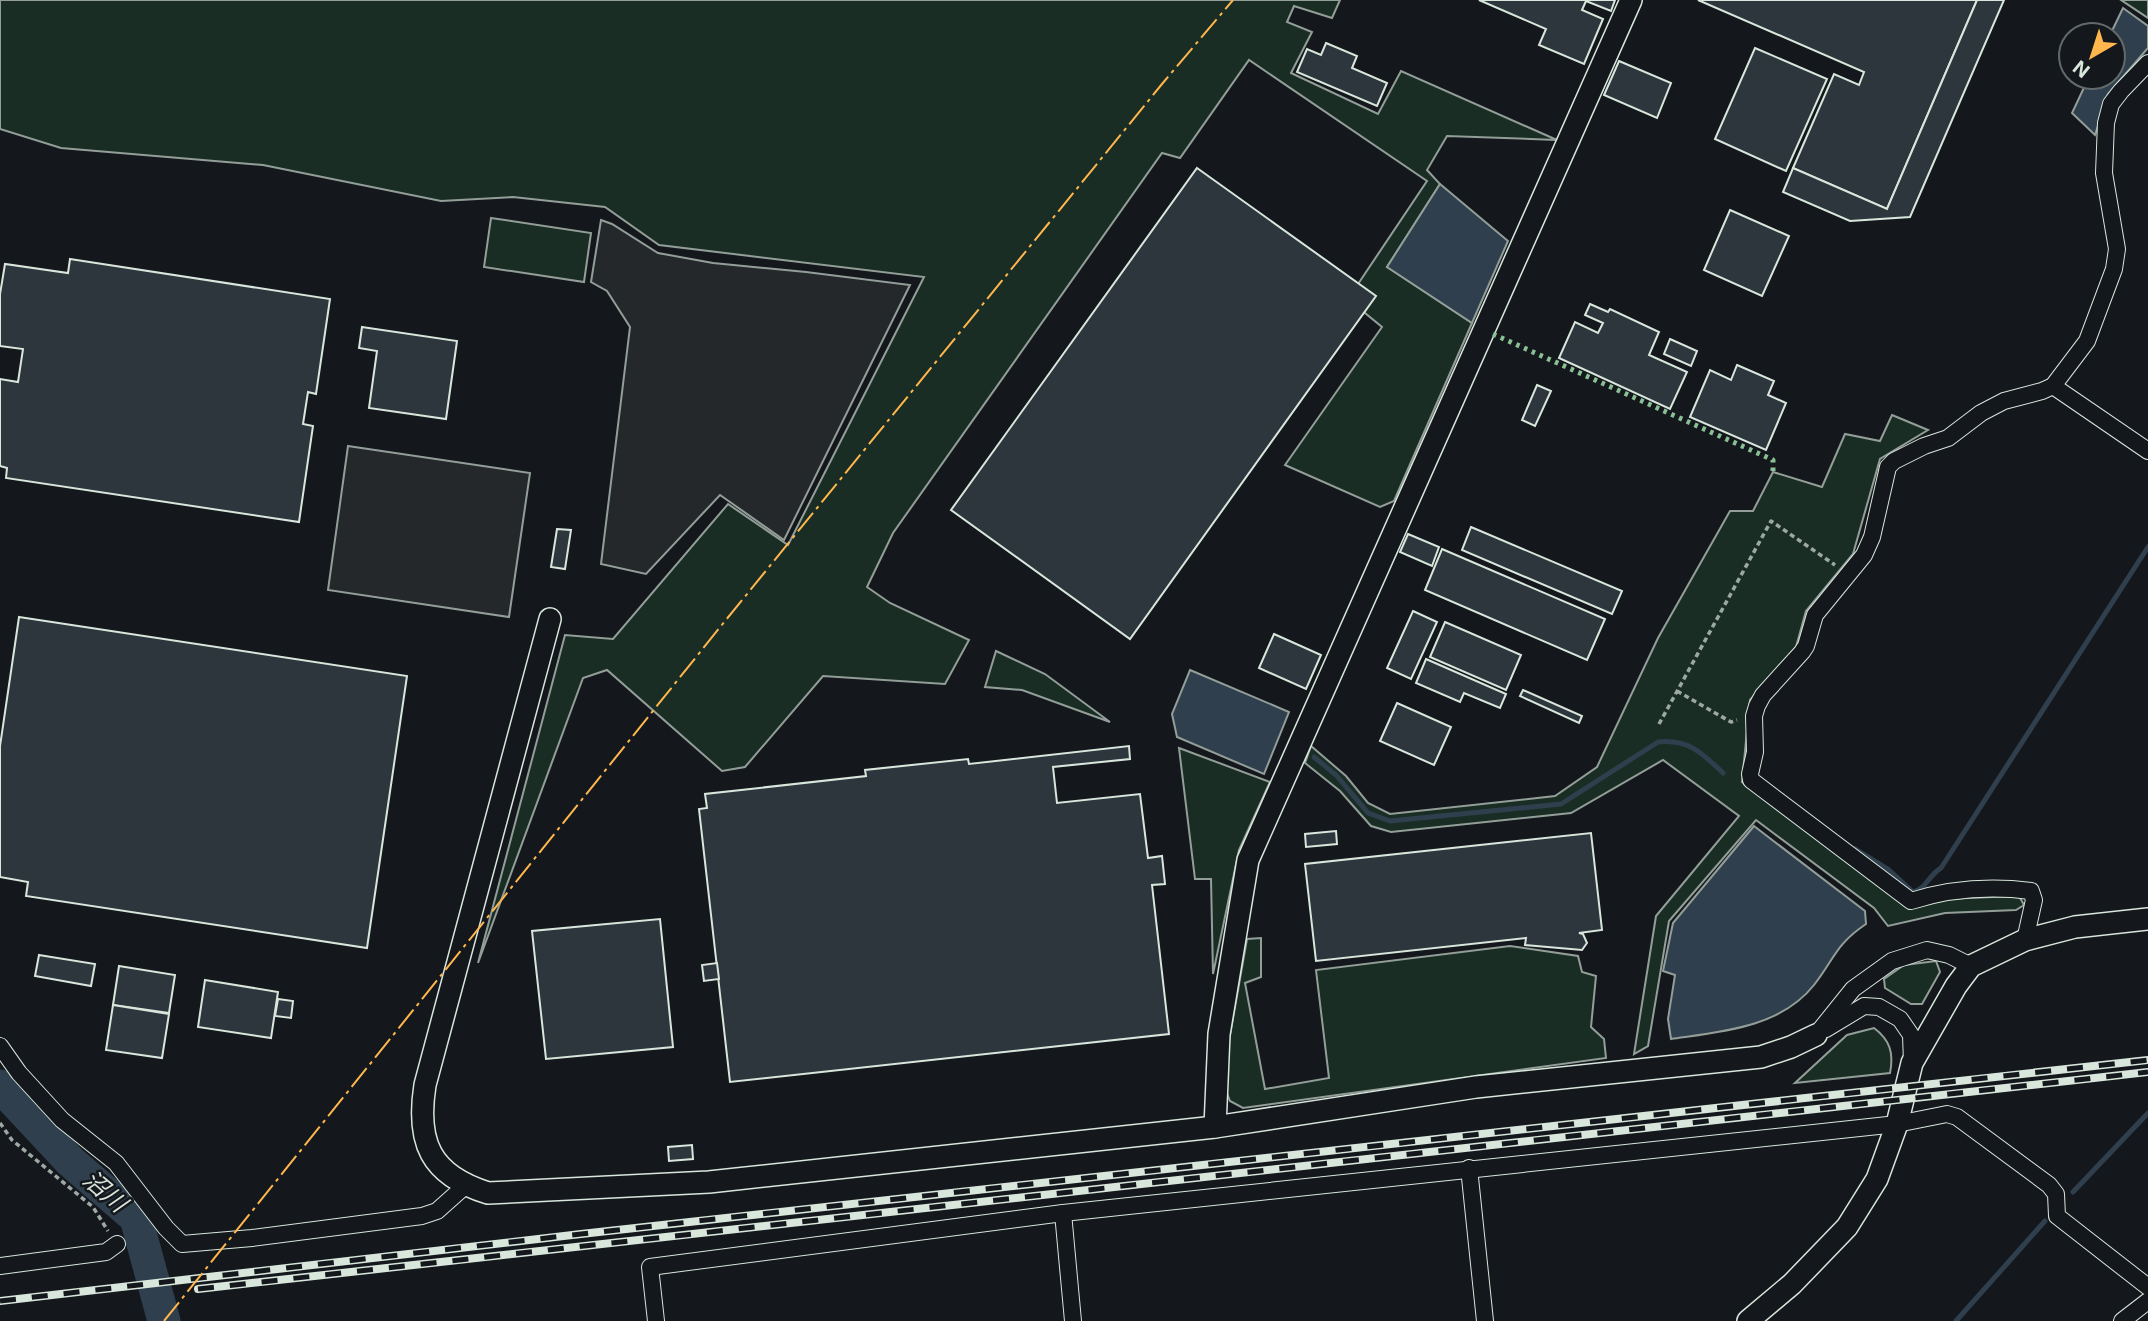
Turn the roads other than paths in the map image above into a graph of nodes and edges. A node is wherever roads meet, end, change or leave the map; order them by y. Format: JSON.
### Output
{"nodes":[{"id":1,"x":1631,"y":0,"type":"edge"},
{"id":2,"x":2148,"y":62,"type":"edge"},
{"id":3,"x":2053,"y":386,"type":"junction"},
{"id":4,"x":2148,"y":451,"type":"edge"},
{"id":5,"x":550,"y":619,"type":"dead end"},
{"id":6,"x":2148,"y":919,"type":"edge"},
{"id":7,"x":2025,"y":940,"type":"junction"},
{"id":8,"x":1970,"y":966,"type":"junction"},
{"id":9,"x":1816,"y":1035,"type":"junction"},
{"id":10,"x":0,"y":1046,"type":"edge"},
{"id":11,"x":1912,"y":1063,"type":"junction"},
{"id":12,"x":1898,"y":1124,"type":"junction"},
{"id":13,"x":1215,"y":1127,"type":"junction"},
{"id":14,"x":1469,"y":1168,"type":"junction"},
{"id":15,"x":465,"y":1186,"type":"junction"},
{"id":16,"x":1063,"y":1213,"type":"junction"},
{"id":17,"x":117,"y":1244,"type":"road end"},
{"id":18,"x":0,"y":1266,"type":"edge"},
{"id":19,"x":2148,"y":1287,"type":"edge"},
{"id":20,"x":2148,"y":1301,"type":"edge"},
{"id":21,"x":656,"y":1321,"type":"edge"},
{"id":22,"x":1073,"y":1321,"type":"edge"},
{"id":23,"x":1485,"y":1321,"type":"edge"},
{"id":24,"x":1748,"y":1321,"type":"edge"},
{"id":25,"x":2122,"y":1321,"type":"edge"}],
"edges":[{"from":1,"to":13,"type":"street"},
{"from":2,"to":3,"type":"street"},
{"from":3,"to":4,"type":"street"},
{"from":3,"to":7,"type":"street"},
{"from":5,"to":15,"type":"street"},
{"from":6,"to":7,"type":"street"},
{"from":7,"to":8,"type":"street"},
{"from":8,"to":9,"type":"street"},
{"from":8,"to":11,"type":"street"},
{"from":9,"to":11,"type":"street"},
{"from":9,"to":13,"type":"street"},
{"from":10,"to":15,"type":"street"},
{"from":11,"to":12,"type":"street"},
{"from":12,"to":14,"type":"street"},
{"from":12,"to":19,"type":"street"},
{"from":12,"to":24,"type":"street"},
{"from":13,"to":15,"type":"street"},
{"from":14,"to":16,"type":"street"},
{"from":14,"to":23,"type":"street"},
{"from":16,"to":21,"type":"street"},
{"from":16,"to":22,"type":"street"},
{"from":17,"to":18,"type":"street"},
{"from":20,"to":25,"type":"street"}]}
